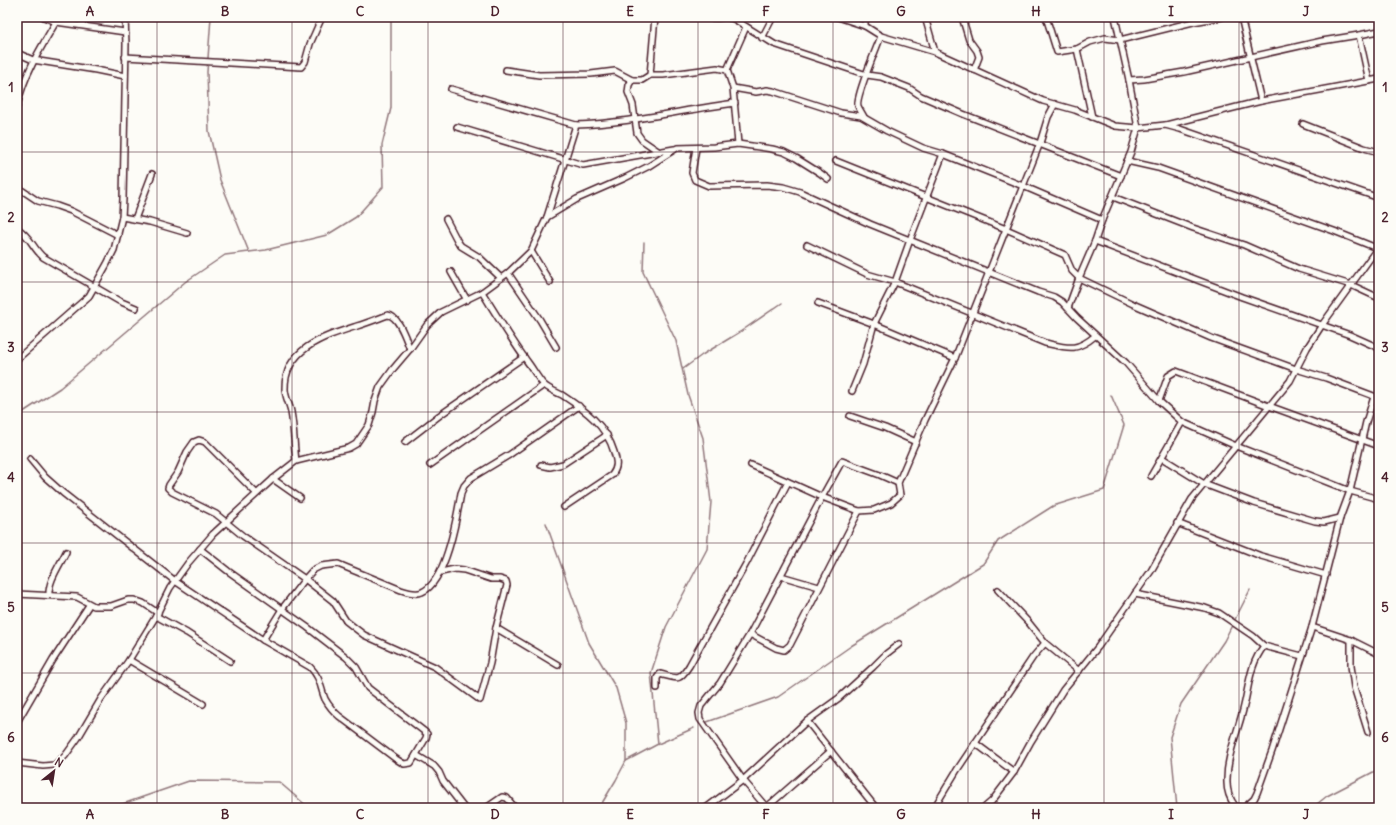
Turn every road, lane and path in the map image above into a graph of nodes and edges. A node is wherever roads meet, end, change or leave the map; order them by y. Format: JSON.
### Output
{"nodes":[{"id":1,"x":44,"y":17,"type":"edge"},
{"id":2,"x":83,"y":17,"type":"edge"},
{"id":3,"x":125,"y":17,"type":"edge"},
{"id":4,"x":322,"y":17,"type":"edge"},
{"id":5,"x":655,"y":17,"type":"edge"},
{"id":6,"x":702,"y":17,"type":"edge"},
{"id":7,"x":723,"y":17,"type":"edge"},
{"id":8,"x":727,"y":17,"type":"edge"},
{"id":9,"x":773,"y":17,"type":"edge"},
{"id":10,"x":838,"y":17,"type":"edge"},
{"id":11,"x":865,"y":17,"type":"edge"},
{"id":12,"x":925,"y":17,"type":"edge"},
{"id":13,"x":962,"y":17,"type":"edge"},
{"id":14,"x":1046,"y":17,"type":"edge"},
{"id":15,"x":1115,"y":17,"type":"edge"},
{"id":16,"x":1222,"y":17,"type":"edge"},
{"id":17,"x":1241,"y":17,"type":"edge"},
{"id":18,"x":56,"y":22,"type":"junction"},
{"id":19,"x":81,"y":25,"type":"junction"},
{"id":20,"x":866,"y":26,"type":"junction"},
{"id":21,"x":746,"y":27,"type":"junction"},
{"id":22,"x":1379,"y":31,"type":"edge"},
{"id":23,"x":125,"y":32,"type":"junction"},
{"id":24,"x":881,"y":36,"type":"junction"},
{"id":25,"x":1359,"y":36,"type":"junction"},
{"id":26,"x":762,"y":38,"type":"junction"},
{"id":27,"x":1120,"y":40,"type":"junction"},
{"id":28,"x":1077,"y":49,"type":"junction"},
{"id":29,"x":935,"y":52,"type":"junction"},
{"id":30,"x":17,"y":53,"type":"edge"},
{"id":31,"x":1250,"y":56,"type":"junction"},
{"id":32,"x":125,"y":57,"type":"junction"},
{"id":33,"x":33,"y":60,"type":"junction"},
{"id":34,"x":506,"y":70,"type":"dead end"},
{"id":35,"x":728,"y":70,"type":"junction"},
{"id":36,"x":974,"y":70,"type":"junction"},
{"id":37,"x":650,"y":75,"type":"junction"},
{"id":38,"x":867,"y":75,"type":"junction"},
{"id":39,"x":125,"y":76,"type":"junction"},
{"id":40,"x":1379,"y":79,"type":"edge"},
{"id":41,"x":632,"y":80,"type":"junction"},
{"id":42,"x":1129,"y":80,"type":"junction"},
{"id":43,"x":1369,"y":81,"type":"junction"},
{"id":44,"x":733,"y":88,"type":"junction"},
{"id":45,"x":451,"y":89,"type":"dead end"},
{"id":46,"x":1261,"y":101,"type":"junction"},
{"id":47,"x":735,"y":103,"type":"junction"},
{"id":48,"x":1055,"y":104,"type":"junction"},
{"id":49,"x":17,"y":106,"type":"edge"},
{"id":50,"x":1092,"y":117,"type":"junction"},
{"id":51,"x":865,"y":118,"type":"junction"},
{"id":52,"x":635,"y":119,"type":"junction"},
{"id":53,"x":1303,"y":124,"type":"dead end"},
{"id":54,"x":576,"y":125,"type":"junction"},
{"id":55,"x":1164,"y":125,"type":"junction"},
{"id":56,"x":457,"y":127,"type":"dead end"},
{"id":57,"x":1138,"y":128,"type":"junction"},
{"id":58,"x":1040,"y":143,"type":"junction"},
{"id":59,"x":738,"y":144,"type":"junction"},
{"id":60,"x":677,"y":148,"type":"junction"},
{"id":61,"x":696,"y":148,"type":"junction"},
{"id":62,"x":658,"y":151,"type":"junction"},
{"id":63,"x":1379,"y":152,"type":"edge"},
{"id":64,"x":943,"y":154,"type":"junction"},
{"id":65,"x":565,"y":160,"type":"junction"},
{"id":66,"x":836,"y":161,"type":"dead end"},
{"id":67,"x":1127,"y":161,"type":"junction"},
{"id":68,"x":152,"y":174,"type":"dead end"},
{"id":69,"x":1121,"y":176,"type":"junction"},
{"id":70,"x":828,"y":179,"type":"dead end"},
{"id":71,"x":1023,"y":186,"type":"junction"},
{"id":72,"x":17,"y":187,"type":"edge"},
{"id":73,"x":926,"y":196,"type":"junction"},
{"id":74,"x":1113,"y":197,"type":"junction"},
{"id":75,"x":1379,"y":198,"type":"edge"},
{"id":76,"x":122,"y":217,"type":"junction"},
{"id":77,"x":547,"y":217,"type":"junction"},
{"id":78,"x":135,"y":219,"type":"junction"},
{"id":79,"x":446,"y":219,"type":"dead end"},
{"id":80,"x":1102,"y":220,"type":"junction"},
{"id":81,"x":17,"y":228,"type":"edge"},
{"id":82,"x":1006,"y":229,"type":"junction"},
{"id":83,"x":187,"y":233,"type":"dead end"},
{"id":84,"x":118,"y":235,"type":"junction"},
{"id":85,"x":910,"y":240,"type":"junction"},
{"id":86,"x":1095,"y":241,"type":"junction"},
{"id":87,"x":807,"y":245,"type":"dead end"},
{"id":88,"x":1379,"y":248,"type":"edge"},
{"id":89,"x":531,"y":251,"type":"junction"},
{"id":90,"x":451,"y":272,"type":"dead end"},
{"id":91,"x":988,"y":272,"type":"junction"},
{"id":92,"x":508,"y":273,"type":"junction"},
{"id":93,"x":501,"y":278,"type":"junction"},
{"id":94,"x":1079,"y":278,"type":"junction"},
{"id":95,"x":550,"y":282,"type":"dead end"},
{"id":96,"x":895,"y":282,"type":"junction"},
{"id":97,"x":1351,"y":284,"type":"junction"},
{"id":98,"x":94,"y":287,"type":"junction"},
{"id":99,"x":482,"y":292,"type":"junction"},
{"id":100,"x":1379,"y":298,"type":"edge"},
{"id":101,"x":467,"y":300,"type":"junction"},
{"id":102,"x":818,"y":303,"type":"dead end"},
{"id":103,"x":136,"y":308,"type":"dead end"},
{"id":104,"x":1068,"y":308,"type":"junction"},
{"id":105,"x":972,"y":314,"type":"junction"},
{"id":106,"x":874,"y":324,"type":"junction"},
{"id":107,"x":1322,"y":325,"type":"junction"},
{"id":108,"x":1095,"y":336,"type":"junction"},
{"id":109,"x":556,"y":347,"type":"dead end"},
{"id":110,"x":1379,"y":348,"type":"edge"},
{"id":111,"x":410,"y":349,"type":"junction"},
{"id":112,"x":524,"y":357,"type":"junction"},
{"id":113,"x":955,"y":358,"type":"junction"},
{"id":114,"x":17,"y":359,"type":"edge"},
{"id":115,"x":1296,"y":369,"type":"junction"},
{"id":116,"x":544,"y":386,"type":"junction"},
{"id":117,"x":852,"y":391,"type":"dead end"},
{"id":118,"x":1376,"y":397,"type":"edge"},
{"id":119,"x":1159,"y":402,"type":"junction"},
{"id":120,"x":579,"y":406,"type":"junction"},
{"id":121,"x":1269,"y":406,"type":"junction"},
{"id":122,"x":850,"y":416,"type":"dead end"},
{"id":123,"x":1182,"y":422,"type":"junction"},
{"id":124,"x":607,"y":435,"type":"junction"},
{"id":125,"x":1363,"y":440,"type":"junction"},
{"id":126,"x":405,"y":442,"type":"dead end"},
{"id":127,"x":916,"y":442,"type":"junction"},
{"id":128,"x":1236,"y":446,"type":"junction"},
{"id":129,"x":1379,"y":446,"type":"edge"},
{"id":130,"x":1162,"y":458,"type":"junction"},
{"id":131,"x":30,"y":459,"type":"dead end"},
{"id":132,"x":296,"y":461,"type":"junction"},
{"id":133,"x":430,"y":465,"type":"dead end"},
{"id":134,"x":541,"y":465,"type":"dead end"},
{"id":135,"x":751,"y":465,"type":"dead end"},
{"id":136,"x":1151,"y":476,"type":"dead end"},
{"id":137,"x":273,"y":479,"type":"junction"},
{"id":138,"x":788,"y":482,"type":"junction"},
{"id":139,"x":898,"y":483,"type":"junction"},
{"id":140,"x":1204,"y":484,"type":"junction"},
{"id":141,"x":1350,"y":491,"type":"junction"},
{"id":142,"x":256,"y":493,"type":"junction"},
{"id":143,"x":822,"y":497,"type":"junction"},
{"id":144,"x":300,"y":498,"type":"dead end"},
{"id":145,"x":1379,"y":499,"type":"edge"},
{"id":146,"x":564,"y":507,"type":"dead end"},
{"id":147,"x":859,"y":511,"type":"junction"},
{"id":148,"x":1340,"y":518,"type":"junction"},
{"id":149,"x":226,"y":523,"type":"junction"},
{"id":150,"x":1177,"y":523,"type":"junction"},
{"id":151,"x":200,"y":548,"type":"junction"},
{"id":152,"x":66,"y":552,"type":"dead end"},
{"id":153,"x":441,"y":572,"type":"junction"},
{"id":154,"x":1326,"y":575,"type":"junction"},
{"id":155,"x":781,"y":576,"type":"junction"},
{"id":156,"x":305,"y":579,"type":"junction"},
{"id":157,"x":175,"y":581,"type":"junction"},
{"id":158,"x":819,"y":587,"type":"junction"},
{"id":159,"x":998,"y":590,"type":"dead end"},
{"id":160,"x":17,"y":594,"type":"edge"},
{"id":161,"x":1135,"y":594,"type":"junction"},
{"id":162,"x":49,"y":595,"type":"junction"},
{"id":163,"x":89,"y":605,"type":"junction"},
{"id":164,"x":282,"y":609,"type":"junction"},
{"id":165,"x":157,"y":614,"type":"junction"},
{"id":166,"x":1312,"y":627,"type":"junction"},
{"id":167,"x":496,"y":628,"type":"junction"},
{"id":168,"x":750,"y":634,"type":"junction"},
{"id":169,"x":263,"y":640,"type":"junction"},
{"id":170,"x":1351,"y":640,"type":"junction"},
{"id":171,"x":1045,"y":643,"type":"junction"},
{"id":172,"x":899,"y":644,"type":"dead end"},
{"id":173,"x":1264,"y":646,"type":"junction"},
{"id":174,"x":1379,"y":654,"type":"edge"},
{"id":175,"x":1302,"y":656,"type":"junction"},
{"id":176,"x":129,"y":660,"type":"junction"},
{"id":177,"x":230,"y":661,"type":"dead end"},
{"id":178,"x":558,"y":666,"type":"dead end"},
{"id":179,"x":1079,"y":670,"type":"junction"},
{"id":180,"x":657,"y":688,"type":"dead end"},
{"id":181,"x":203,"y":704,"type":"dead end"},
{"id":182,"x":807,"y":721,"type":"junction"},
{"id":183,"x":17,"y":722,"type":"edge"},
{"id":184,"x":1368,"y":732,"type":"dead end"},
{"id":185,"x":975,"y":743,"type":"junction"},
{"id":186,"x":832,"y":751,"type":"junction"},
{"id":187,"x":416,"y":755,"type":"junction"},
{"id":188,"x":17,"y":763,"type":"edge"},
{"id":189,"x":1014,"y":772,"type":"junction"},
{"id":190,"x":743,"y":780,"type":"junction"},
{"id":191,"x":17,"y":805,"type":"edge"},
{"id":192,"x":20,"y":808,"type":"edge"},
{"id":193,"x":464,"y":808,"type":"edge"},
{"id":194,"x":486,"y":808,"type":"edge"},
{"id":195,"x":515,"y":808,"type":"edge"},
{"id":196,"x":706,"y":808,"type":"edge"},
{"id":197,"x":767,"y":808,"type":"edge"},
{"id":198,"x":876,"y":808,"type":"edge"},
{"id":199,"x":932,"y":808,"type":"edge"},
{"id":200,"x":984,"y":808,"type":"edge"},
{"id":201,"x":1243,"y":808,"type":"edge"}],
"edges":[{"from":1,"to":18,"type":"street"},
{"from":2,"to":19,"type":"street"},
{"from":3,"to":23,"type":"street"},
{"from":4,"to":32,"type":"street"},
{"from":5,"to":37,"type":"street"},
{"from":6,"to":7,"type":"street"},
{"from":8,"to":21,"type":"street"},
{"from":9,"to":26,"type":"street"},
{"from":10,"to":20,"type":"street"},
{"from":11,"to":20,"type":"street"},
{"from":12,"to":29,"type":"street"},
{"from":13,"to":36,"type":"street"},
{"from":14,"to":28,"type":"street"},
{"from":15,"to":27,"type":"street"},
{"from":16,"to":27,"type":"street"},
{"from":17,"to":31,"type":"street"},
{"from":18,"to":19,"type":"street"},
{"from":18,"to":33,"type":"street"},
{"from":19,"to":23,"type":"street"},
{"from":20,"to":24,"type":"street"},
{"from":21,"to":26,"type":"street"},
{"from":21,"to":35,"type":"street"},
{"from":22,"to":25,"type":"street"},
{"from":23,"to":32,"type":"street"},
{"from":24,"to":29,"type":"street"},
{"from":24,"to":38,"type":"street"},
{"from":25,"to":31,"type":"street"},
{"from":25,"to":43,"type":"street"},
{"from":26,"to":38,"type":"street"},
{"from":27,"to":28,"type":"street"},
{"from":27,"to":42,"type":"street"},
{"from":28,"to":50,"type":"street"},
{"from":29,"to":36,"type":"street"},
{"from":30,"to":33,"type":"street"},
{"from":31,"to":42,"type":"street"},
{"from":31,"to":46,"type":"street"},
{"from":32,"to":39,"type":"street"},
{"from":33,"to":39,"type":"street"},
{"from":33,"to":49,"type":"street"},
{"from":34,"to":41,"type":"street"},
{"from":35,"to":37,"type":"street"},
{"from":35,"to":44,"type":"street"},
{"from":36,"to":48,"type":"street"},
{"from":37,"to":41,"type":"street"},
{"from":38,"to":51,"type":"street"},
{"from":38,"to":58,"type":"street"},
{"from":39,"to":76,"type":"street"},
{"from":40,"to":43,"type":"street"},
{"from":41,"to":52,"type":"street"},
{"from":42,"to":57,"type":"street"},
{"from":43,"to":46,"type":"street"},
{"from":44,"to":47,"type":"street"},
{"from":44,"to":51,"type":"street"},
{"from":45,"to":54,"type":"street"},
{"from":46,"to":55,"type":"street"},
{"from":47,"to":52,"type":"street"},
{"from":47,"to":59,"type":"street"},
{"from":48,"to":50,"type":"street"},
{"from":48,"to":58,"type":"street"},
{"from":50,"to":57,"type":"street"},
{"from":51,"to":64,"type":"street"},
{"from":52,"to":54,"type":"street"},
{"from":52,"to":62,"type":"street"},
{"from":53,"to":63,"type":"street"},
{"from":54,"to":65,"type":"street"},
{"from":55,"to":57,"type":"street"},
{"from":55,"to":75,"type":"street"},
{"from":56,"to":65,"type":"street"},
{"from":57,"to":67,"type":"street"},
{"from":58,"to":69,"type":"street"},
{"from":58,"to":71,"type":"street"},
{"from":59,"to":61,"type":"street"},
{"from":59,"to":70,"type":"street"},
{"from":60,"to":61,"type":"street"},
{"from":60,"to":62,"type":"street"},
{"from":60,"to":77,"type":"street"},
{"from":61,"to":85,"type":"street"},
{"from":62,"to":65,"type":"street"},
{"from":64,"to":71,"type":"street"},
{"from":64,"to":73,"type":"street"},
{"from":65,"to":77,"type":"street"},
{"from":66,"to":73,"type":"street"},
{"from":67,"to":69,"type":"street"},
{"from":67,"to":88,"type":"street"},
{"from":68,"to":78,"type":"street"},
{"from":69,"to":74,"type":"street"},
{"from":71,"to":80,"type":"street"},
{"from":71,"to":82,"type":"street"},
{"from":72,"to":84,"type":"street"},
{"from":73,"to":82,"type":"street"},
{"from":73,"to":85,"type":"street"},
{"from":74,"to":80,"type":"street"},
{"from":74,"to":97,"type":"street"},
{"from":76,"to":78,"type":"street"},
{"from":76,"to":84,"type":"street"},
{"from":77,"to":89,"type":"street"},
{"from":78,"to":83,"type":"street"},
{"from":79,"to":93,"type":"street"},
{"from":80,"to":86,"type":"street"},
{"from":81,"to":98,"type":"street"},
{"from":82,"to":91,"type":"street"},
{"from":82,"to":94,"type":"street"},
{"from":84,"to":98,"type":"street"},
{"from":85,"to":91,"type":"street"},
{"from":85,"to":96,"type":"street"},
{"from":86,"to":94,"type":"street"},
{"from":86,"to":107,"type":"street"},
{"from":87,"to":96,"type":"street"},
{"from":88,"to":97,"type":"street"},
{"from":89,"to":92,"type":"street"},
{"from":89,"to":95,"type":"street"},
{"from":90,"to":101,"type":"street"},
{"from":91,"to":104,"type":"street"},
{"from":91,"to":105,"type":"street"},
{"from":92,"to":93,"type":"street"},
{"from":92,"to":109,"type":"street"},
{"from":93,"to":99,"type":"street"},
{"from":94,"to":104,"type":"street"},
{"from":94,"to":115,"type":"street"},
{"from":96,"to":105,"type":"street"},
{"from":96,"to":106,"type":"street"},
{"from":97,"to":100,"type":"street"},
{"from":97,"to":107,"type":"street"},
{"from":98,"to":103,"type":"street"},
{"from":98,"to":114,"type":"street"},
{"from":99,"to":101,"type":"street"},
{"from":99,"to":112,"type":"street"},
{"from":101,"to":111,"type":"street"},
{"from":102,"to":106,"type":"street"},
{"from":104,"to":108,"type":"street"},
{"from":105,"to":108,"type":"street"},
{"from":105,"to":113,"type":"street"},
{"from":106,"to":113,"type":"street"},
{"from":106,"to":117,"type":"street"},
{"from":107,"to":110,"type":"street"},
{"from":107,"to":115,"type":"street"},
{"from":108,"to":119,"type":"street"},
{"from":111,"to":132,"type":"street"},
{"from":111,"to":132,"type":"street"},
{"from":112,"to":116,"type":"street"},
{"from":112,"to":126,"type":"street"},
{"from":113,"to":127,"type":"street"},
{"from":115,"to":118,"type":"street"},
{"from":115,"to":121,"type":"street"},
{"from":116,"to":120,"type":"street"},
{"from":116,"to":133,"type":"street"},
{"from":118,"to":125,"type":"street"},
{"from":119,"to":121,"type":"street"},
{"from":119,"to":123,"type":"street"},
{"from":120,"to":124,"type":"street"},
{"from":120,"to":153,"type":"street"},
{"from":121,"to":125,"type":"street"},
{"from":121,"to":128,"type":"street"},
{"from":122,"to":127,"type":"street"},
{"from":123,"to":128,"type":"street"},
{"from":123,"to":130,"type":"street"},
{"from":124,"to":134,"type":"street"},
{"from":124,"to":146,"type":"street"},
{"from":125,"to":129,"type":"street"},
{"from":125,"to":141,"type":"street"},
{"from":127,"to":139,"type":"street"},
{"from":128,"to":140,"type":"street"},
{"from":128,"to":141,"type":"street"},
{"from":130,"to":136,"type":"street"},
{"from":130,"to":140,"type":"street"},
{"from":131,"to":157,"type":"street"},
{"from":132,"to":137,"type":"street"},
{"from":135,"to":138,"type":"street"},
{"from":137,"to":142,"type":"street"},
{"from":137,"to":144,"type":"street"},
{"from":138,"to":143,"type":"street"},
{"from":138,"to":180,"type":"street"},
{"from":139,"to":143,"type":"street"},
{"from":139,"to":147,"type":"street"},
{"from":140,"to":148,"type":"street"},
{"from":140,"to":150,"type":"street"},
{"from":141,"to":145,"type":"street"},
{"from":141,"to":148,"type":"street"},
{"from":142,"to":149,"type":"street"},
{"from":142,"to":149,"type":"street"},
{"from":143,"to":147,"type":"street"},
{"from":143,"to":155,"type":"street"},
{"from":147,"to":158,"type":"street"},
{"from":148,"to":154,"type":"street"},
{"from":149,"to":151,"type":"street"},
{"from":149,"to":156,"type":"street"},
{"from":150,"to":154,"type":"street"},
{"from":150,"to":161,"type":"street"},
{"from":151,"to":157,"type":"street"},
{"from":151,"to":164,"type":"street"},
{"from":152,"to":162,"type":"street"},
{"from":153,"to":156,"type":"street"},
{"from":153,"to":167,"type":"street"},
{"from":154,"to":166,"type":"street"},
{"from":155,"to":158,"type":"street"},
{"from":155,"to":168,"type":"street"},
{"from":156,"to":164,"type":"street"},
{"from":156,"to":167,"type":"street"},
{"from":157,"to":165,"type":"street"},
{"from":157,"to":169,"type":"street"},
{"from":158,"to":168,"type":"street"},
{"from":159,"to":171,"type":"street"},
{"from":160,"to":162,"type":"street"},
{"from":161,"to":173,"type":"street"},
{"from":161,"to":179,"type":"street"},
{"from":162,"to":163,"type":"street"},
{"from":163,"to":165,"type":"street"},
{"from":163,"to":183,"type":"street"},
{"from":164,"to":169,"type":"street"},
{"from":164,"to":187,"type":"street"},
{"from":165,"to":176,"type":"street"},
{"from":165,"to":177,"type":"street"},
{"from":166,"to":170,"type":"street"},
{"from":166,"to":175,"type":"street"},
{"from":167,"to":178,"type":"street"},
{"from":168,"to":190,"type":"street"},
{"from":169,"to":187,"type":"street"},
{"from":170,"to":174,"type":"street"},
{"from":170,"to":184,"type":"street"},
{"from":171,"to":179,"type":"street"},
{"from":171,"to":185,"type":"street"},
{"from":172,"to":182,"type":"street"},
{"from":173,"to":175,"type":"street"},
{"from":173,"to":201,"type":"street"},
{"from":175,"to":201,"type":"street"},
{"from":176,"to":181,"type":"street"},
{"from":176,"to":188,"type":"street"},
{"from":179,"to":189,"type":"street"},
{"from":182,"to":186,"type":"street"},
{"from":182,"to":190,"type":"street"},
{"from":185,"to":189,"type":"street"},
{"from":185,"to":199,"type":"street"},
{"from":186,"to":197,"type":"street"},
{"from":186,"to":198,"type":"street"},
{"from":187,"to":193,"type":"street"},
{"from":189,"to":200,"type":"street"},
{"from":190,"to":196,"type":"street"},
{"from":190,"to":197,"type":"street"},
{"from":191,"to":192,"type":"street"},
{"from":194,"to":195,"type":"street"}]}
